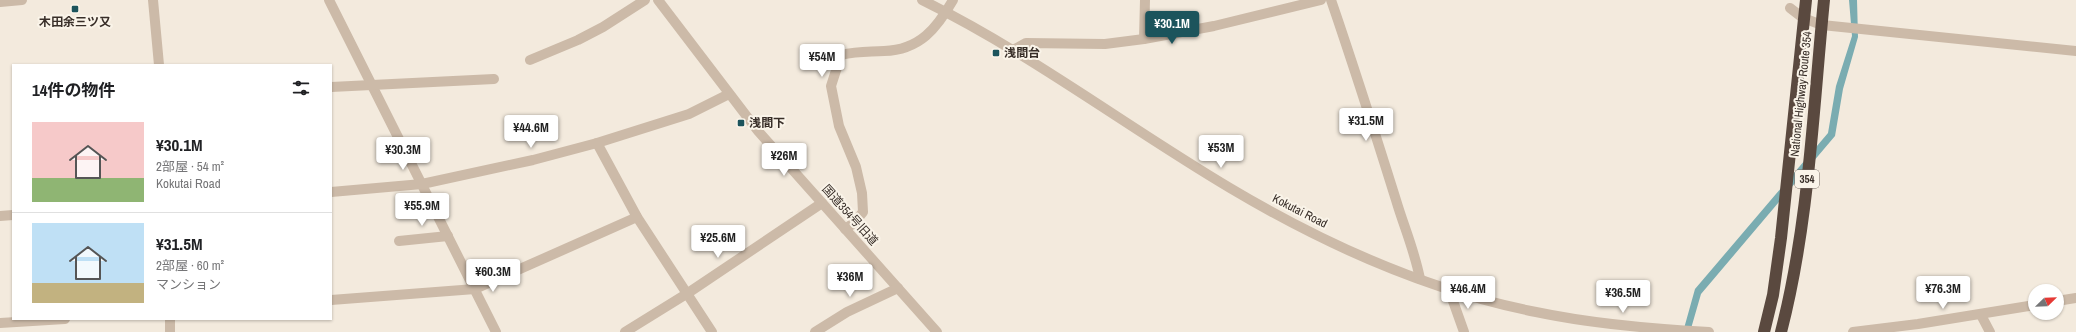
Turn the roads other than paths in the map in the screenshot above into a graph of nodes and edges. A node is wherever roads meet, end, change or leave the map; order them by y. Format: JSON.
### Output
{"nodes":[{"id":1,"x":22,"y":0,"type":"edge"},
{"id":2,"x":153,"y":0,"type":"edge"},
{"id":3,"x":329,"y":0,"type":"edge"},
{"id":4,"x":645,"y":0,"type":"edge"},
{"id":5,"x":658,"y":0,"type":"edge"},
{"id":6,"x":922,"y":0,"type":"edge"},
{"id":7,"x":953,"y":0,"type":"edge"},
{"id":8,"x":1145,"y":0,"type":"edge"},
{"id":9,"x":1321,"y":0,"type":"edge"},
{"id":10,"x":1331,"y":0,"type":"edge"},
{"id":11,"x":1806,"y":0,"type":"edge"},
{"id":12,"x":1824,"y":0,"type":"edge"},
{"id":13,"x":0,"y":2,"type":"edge"},
{"id":14,"x":1790,"y":8,"type":"dead end"},
{"id":15,"x":946,"y":12,"type":"junction"},
{"id":16,"x":1803,"y":18,"type":"junction"},
{"id":17,"x":1822,"y":25,"type":"junction"},
{"id":18,"x":1144,"y":39,"type":"junction"},
{"id":19,"x":1013,"y":50,"type":"junction"},
{"id":20,"x":2076,"y":51,"type":"edge"},
{"id":21,"x":530,"y":60,"type":"dead end"},
{"id":22,"x":159,"y":64,"type":"edge"},
{"id":23,"x":494,"y":79,"type":"dead end"},
{"id":24,"x":372,"y":85,"type":"junction"},
{"id":25,"x":332,"y":87,"type":"edge"},
{"id":26,"x":729,"y":94,"type":"junction"},
{"id":27,"x":597,"y":143,"type":"junction"},
{"id":28,"x":422,"y":184,"type":"junction"},
{"id":29,"x":332,"y":192,"type":"edge"},
{"id":30,"x":822,"y":203,"type":"junction"},
{"id":31,"x":12,"y":215,"type":"edge"},
{"id":32,"x":0,"y":216,"type":"edge"},
{"id":33,"x":637,"y":217,"type":"junction"},
{"id":34,"x":845,"y":229,"type":"junction"},
{"id":35,"x":448,"y":236,"type":"junction"},
{"id":36,"x":399,"y":241,"type":"dead end"},
{"id":37,"x":1420,"y":279,"type":"junction"},
{"id":38,"x":898,"y":288,"type":"junction"},
{"id":39,"x":475,"y":289,"type":"junction"},
{"id":40,"x":1455,"y":290,"type":"junction"},
{"id":41,"x":688,"y":293,"type":"junction"},
{"id":42,"x":2076,"y":298,"type":"edge"},
{"id":43,"x":332,"y":300,"type":"edge"},
{"id":44,"x":2064,"y":300,"type":"edge"},
{"id":45,"x":2028,"y":306,"type":"edge"},
{"id":46,"x":1981,"y":315,"type":"junction"},
{"id":47,"x":49,"y":320,"type":"edge"},
{"id":48,"x":170,"y":320,"type":"edge"},
{"id":49,"x":0,"y":323,"type":"edge"},
{"id":50,"x":170,"y":332,"type":"edge"},
{"id":51,"x":496,"y":332,"type":"edge"},
{"id":52,"x":625,"y":332,"type":"edge"},
{"id":53,"x":712,"y":332,"type":"edge"},
{"id":54,"x":815,"y":332,"type":"edge"},
{"id":55,"x":937,"y":332,"type":"edge"},
{"id":56,"x":1464,"y":332,"type":"edge"},
{"id":57,"x":1709,"y":332,"type":"edge"},
{"id":58,"x":1764,"y":332,"type":"edge"},
{"id":59,"x":1780,"y":332,"type":"edge"},
{"id":60,"x":1853,"y":332,"type":"edge"},
{"id":61,"x":1990,"y":332,"type":"edge"}],
"edges":[{"from":1,"to":13,"type":"street"},
{"from":2,"to":22,"type":"street"},
{"from":3,"to":24,"type":"street"},
{"from":4,"to":21,"type":"street"},
{"from":5,"to":26,"type":"street","name":"国道354号旧道"},
{"from":6,"to":15,"type":"street","name":"Kokutai Road"},
{"from":7,"to":15,"type":"street"},
{"from":8,"to":18,"type":"street"},
{"from":9,"to":18,"type":"street"},
{"from":10,"to":37,"type":"street"},
{"from":11,"to":16,"type":"highway","name":"National Highway Route 354","number":"354"},
{"from":12,"to":17,"type":"highway","name":"National Highway Route 354","number":"354"},
{"from":14,"to":16,"type":"street"},
{"from":15,"to":19,"type":"street","name":"Kokutai Road"},
{"from":15,"to":34,"type":"street"},
{"from":16,"to":17,"type":"street"},
{"from":16,"to":58,"type":"highway","name":"National Highway Route 354","number":"354"},
{"from":17,"to":20,"type":"street"},
{"from":17,"to":59,"type":"highway","name":"National Highway Route 354","number":"354"},
{"from":18,"to":19,"type":"street"},
{"from":19,"to":37,"type":"street","name":"Kokutai Road"},
{"from":23,"to":24,"type":"street"},
{"from":24,"to":25,"type":"street"},
{"from":24,"to":28,"type":"street"},
{"from":26,"to":27,"type":"street"},
{"from":26,"to":30,"type":"street","name":"国道354号旧道"},
{"from":27,"to":28,"type":"street"},
{"from":27,"to":33,"type":"street"},
{"from":28,"to":29,"type":"street"},
{"from":28,"to":35,"type":"street"},
{"from":30,"to":34,"type":"street","name":"国道354号旧道"},
{"from":30,"to":41,"type":"street"},
{"from":31,"to":32,"type":"street"},
{"from":33,"to":39,"type":"street"},
{"from":33,"to":41,"type":"street"},
{"from":34,"to":38,"type":"street","name":"国道354号旧道"},
{"from":35,"to":36,"type":"street"},
{"from":35,"to":39,"type":"street"},
{"from":37,"to":40,"type":"street","name":"Kokutai Road"},
{"from":38,"to":54,"type":"street"},
{"from":38,"to":55,"type":"street","name":"国道354号旧道"},
{"from":39,"to":43,"type":"street"},
{"from":39,"to":51,"type":"street"},
{"from":40,"to":56,"type":"street"},
{"from":40,"to":57,"type":"street","name":"Kokutai Road"},
{"from":41,"to":52,"type":"street"},
{"from":41,"to":53,"type":"street"},
{"from":42,"to":44,"type":"street"},
{"from":45,"to":46,"type":"street"},
{"from":46,"to":60,"type":"street"},
{"from":46,"to":61,"type":"street"},
{"from":47,"to":49,"type":"street"},
{"from":48,"to":50,"type":"street"}]}
